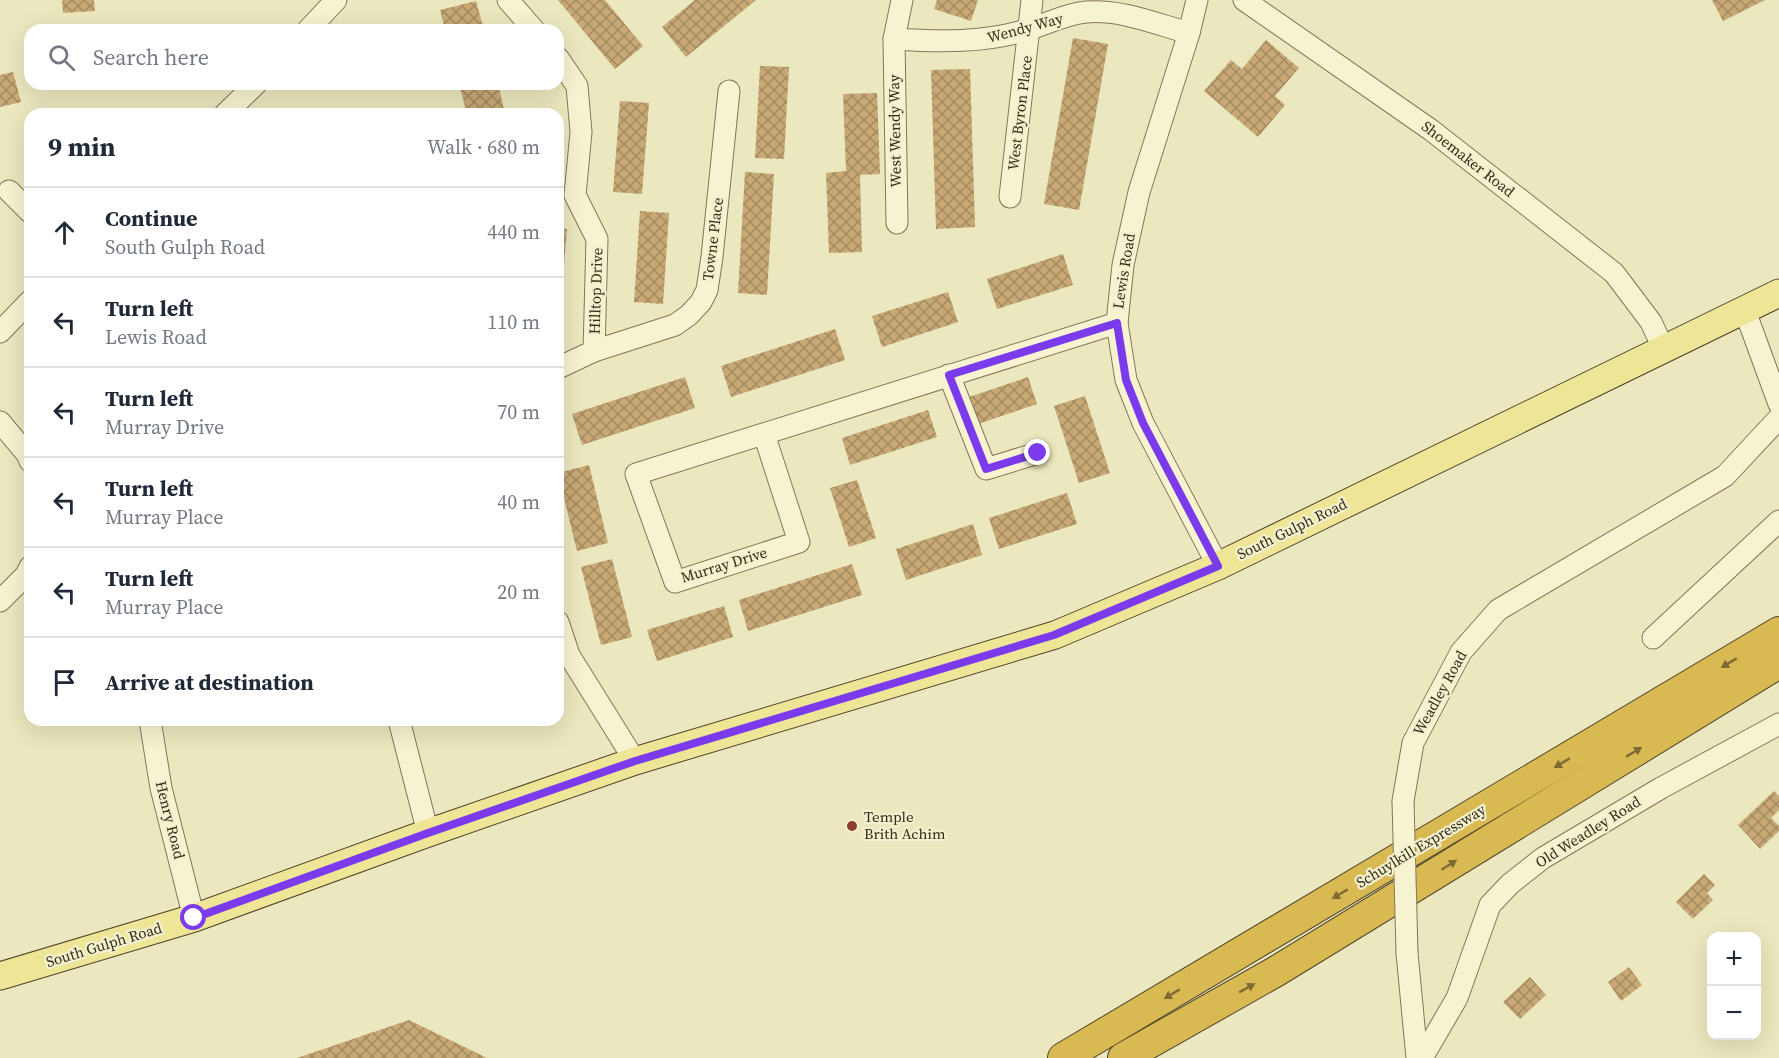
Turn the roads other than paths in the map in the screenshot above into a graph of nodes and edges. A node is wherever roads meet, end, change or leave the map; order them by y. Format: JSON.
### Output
{"nodes":[{"id":1,"x":336,"y":0,"type":"edge"},
{"id":2,"x":508,"y":0,"type":"edge"},
{"id":3,"x":902,"y":0,"type":"edge"},
{"id":4,"x":1032,"y":0,"type":"edge"},
{"id":5,"x":1197,"y":0,"type":"edge"},
{"id":6,"x":1244,"y":0,"type":"edge"},
{"id":7,"x":314,"y":24,"type":"edge"},
{"id":8,"x":529,"y":24,"type":"edge"},
{"id":9,"x":1029,"y":29,"type":"junction"},
{"id":10,"x":1189,"y":33,"type":"junction"},
{"id":11,"x":894,"y":39,"type":"junction"},
{"id":12,"x":564,"y":67,"type":"edge"},
{"id":13,"x":251,"y":90,"type":"edge"},
{"id":14,"x":729,"y":91,"type":"dead end"},
{"id":15,"x":237,"y":108,"type":"edge"},
{"id":16,"x":9,"y":191,"type":"dead end"},
{"id":17,"x":1010,"y":197,"type":"dead end"},
{"id":18,"x":24,"y":206,"type":"edge"},
{"id":19,"x":897,"y":223,"type":"dead end"},
{"id":20,"x":1779,"y":293,"type":"edge"},
{"id":21,"x":24,"y":307,"type":"edge"},
{"id":22,"x":1745,"y":310,"type":"junction"},
{"id":23,"x":1117,"y":323,"type":"junction"},
{"id":24,"x":0,"y":332,"type":"edge"},
{"id":25,"x":1663,"y":348,"type":"junction"},
{"id":26,"x":594,"y":351,"type":"junction"},
{"id":27,"x":564,"y":365,"type":"edge"},
{"id":28,"x":949,"y":375,"type":"junction"},
{"id":29,"x":1779,"y":405,"type":"edge"},
{"id":30,"x":1779,"y":418,"type":"edge"},
{"id":31,"x":0,"y":422,"type":"edge"},
{"id":32,"x":765,"y":434,"type":"junction"},
{"id":33,"x":24,"y":450,"type":"edge"},
{"id":34,"x":1038,"y":453,"type":"dead end"},
{"id":35,"x":1779,"y":521,"type":"edge"},
{"id":36,"x":1218,"y":566,"type":"junction"},
{"id":37,"x":24,"y":577,"type":"edge"},
{"id":38,"x":0,"y":601,"type":"edge"},
{"id":39,"x":1779,"y":632,"type":"edge"},
{"id":40,"x":1653,"y":638,"type":"dead end"},
{"id":41,"x":564,"y":640,"type":"edge"},
{"id":42,"x":1779,"y":663,"type":"edge"},
{"id":43,"x":1779,"y":724,"type":"edge"},
{"id":44,"x":151,"y":726,"type":"edge"},
{"id":45,"x":401,"y":726,"type":"edge"},
{"id":46,"x":635,"y":761,"type":"junction"},
{"id":47,"x":428,"y":833,"type":"junction"},
{"id":48,"x":194,"y":918,"type":"junction"},
{"id":49,"x":0,"y":976,"type":"edge"},
{"id":50,"x":1063,"y":1058,"type":"edge"},
{"id":51,"x":1123,"y":1058,"type":"edge"},
{"id":52,"x":1416,"y":1058,"type":"edge"},
{"id":53,"x":1422,"y":1058,"type":"edge"}],
"edges":[{"from":1,"to":7,"type":"street"},
{"from":2,"to":8,"type":"street"},
{"from":3,"to":11,"type":"street","name":"West Wendy Way"},
{"from":4,"to":9,"type":"street","name":"West Byron Place"},
{"from":5,"to":10,"type":"street","name":"Lewis Road"},
{"from":6,"to":25,"type":"street","name":"Shoemaker Road"},
{"from":9,"to":10,"type":"street","name":"Wendy Way"},
{"from":9,"to":11,"type":"street","name":"Wendy Way"},
{"from":9,"to":17,"type":"street","name":"West Byron Place"},
{"from":10,"to":23,"type":"street","name":"Lewis Road"},
{"from":11,"to":19,"type":"street","name":"West Wendy Way"},
{"from":12,"to":26,"type":"street","name":"Hilltop Drive"},
{"from":13,"to":15,"type":"street"},
{"from":14,"to":26,"type":"street","name":"Towne Place"},
{"from":16,"to":18,"type":"street"},
{"from":20,"to":22,"type":"main road","name":"South Gulph Road"},
{"from":21,"to":24,"type":"street"},
{"from":22,"to":25,"type":"main road","name":"South Gulph Road"},
{"from":22,"to":29,"type":"street"},
{"from":23,"to":28,"type":"street","name":"Murray Drive"},
{"from":23,"to":36,"type":"street","name":"Lewis Road"},
{"from":25,"to":36,"type":"main road","name":"South Gulph Road"},
{"from":26,"to":27,"type":"street","name":"Hilltop Drive"},
{"from":28,"to":32,"type":"street","name":"Murray Drive"},
{"from":28,"to":34,"type":"street"},
{"from":30,"to":52,"type":"street","name":"Weadley Road","bridge":true},
{"from":31,"to":33,"type":"street"},
{"from":32,"to":32,"type":"street","name":"Murray Drive"},
{"from":35,"to":40,"type":"street"},
{"from":36,"to":46,"type":"main road","name":"South Gulph Road"},
{"from":37,"to":38,"type":"street"},
{"from":39,"to":50,"type":"highway","name":"Schuylkill Expressway","one_way":true},
{"from":41,"to":46,"type":"street"},
{"from":51,"to":42,"type":"highway","name":"Schuylkill Expressway","one_way":true},
{"from":43,"to":53,"type":"street","name":"Old Weadley Road"},
{"from":44,"to":48,"type":"street","name":"Henry Road"},
{"from":45,"to":47,"type":"street"},
{"from":46,"to":47,"type":"main road","name":"South Gulph Road"},
{"from":47,"to":48,"type":"main road","name":"South Gulph Road"},
{"from":48,"to":49,"type":"main road","name":"South Gulph Road"}]}
